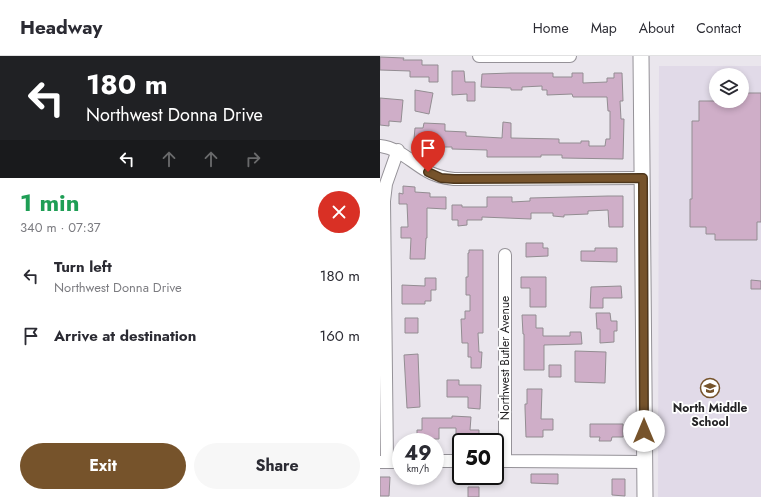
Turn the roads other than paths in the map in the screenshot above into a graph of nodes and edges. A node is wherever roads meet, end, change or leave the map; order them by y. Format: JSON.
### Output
{"nodes":[{"id":1,"x":479,"y":56,"type":"edge"},
{"id":2,"x":570,"y":56,"type":"edge"},
{"id":3,"x":641,"y":56,"type":"edge"},
{"id":4,"x":380,"y":146,"type":"edge"},
{"id":5,"x":398,"y":150,"type":"junction"},
{"id":6,"x":643,"y":178,"type":"junction"},
{"id":7,"x":505,"y":254,"type":"dead end"},
{"id":8,"x":501,"y":433,"type":"edge"},
{"id":9,"x":383,"y":462,"type":"edge"},
{"id":10,"x":504,"y":462,"type":"edge"},
{"id":11,"x":645,"y":462,"type":"junction"},
{"id":12,"x":645,"y":497,"type":"edge"}],
"edges":[{"from":1,"to":2,"type":"street"},
{"from":3,"to":6,"type":"main road"},
{"from":4,"to":5,"type":"street"},
{"from":5,"to":6,"type":"street"},
{"from":5,"to":9,"type":"street"},
{"from":6,"to":11,"type":"main road"},
{"from":7,"to":8,"type":"street","name":"Northwest Butler Avenue"},
{"from":10,"to":11,"type":"street"},
{"from":11,"to":12,"type":"main road"}]}
